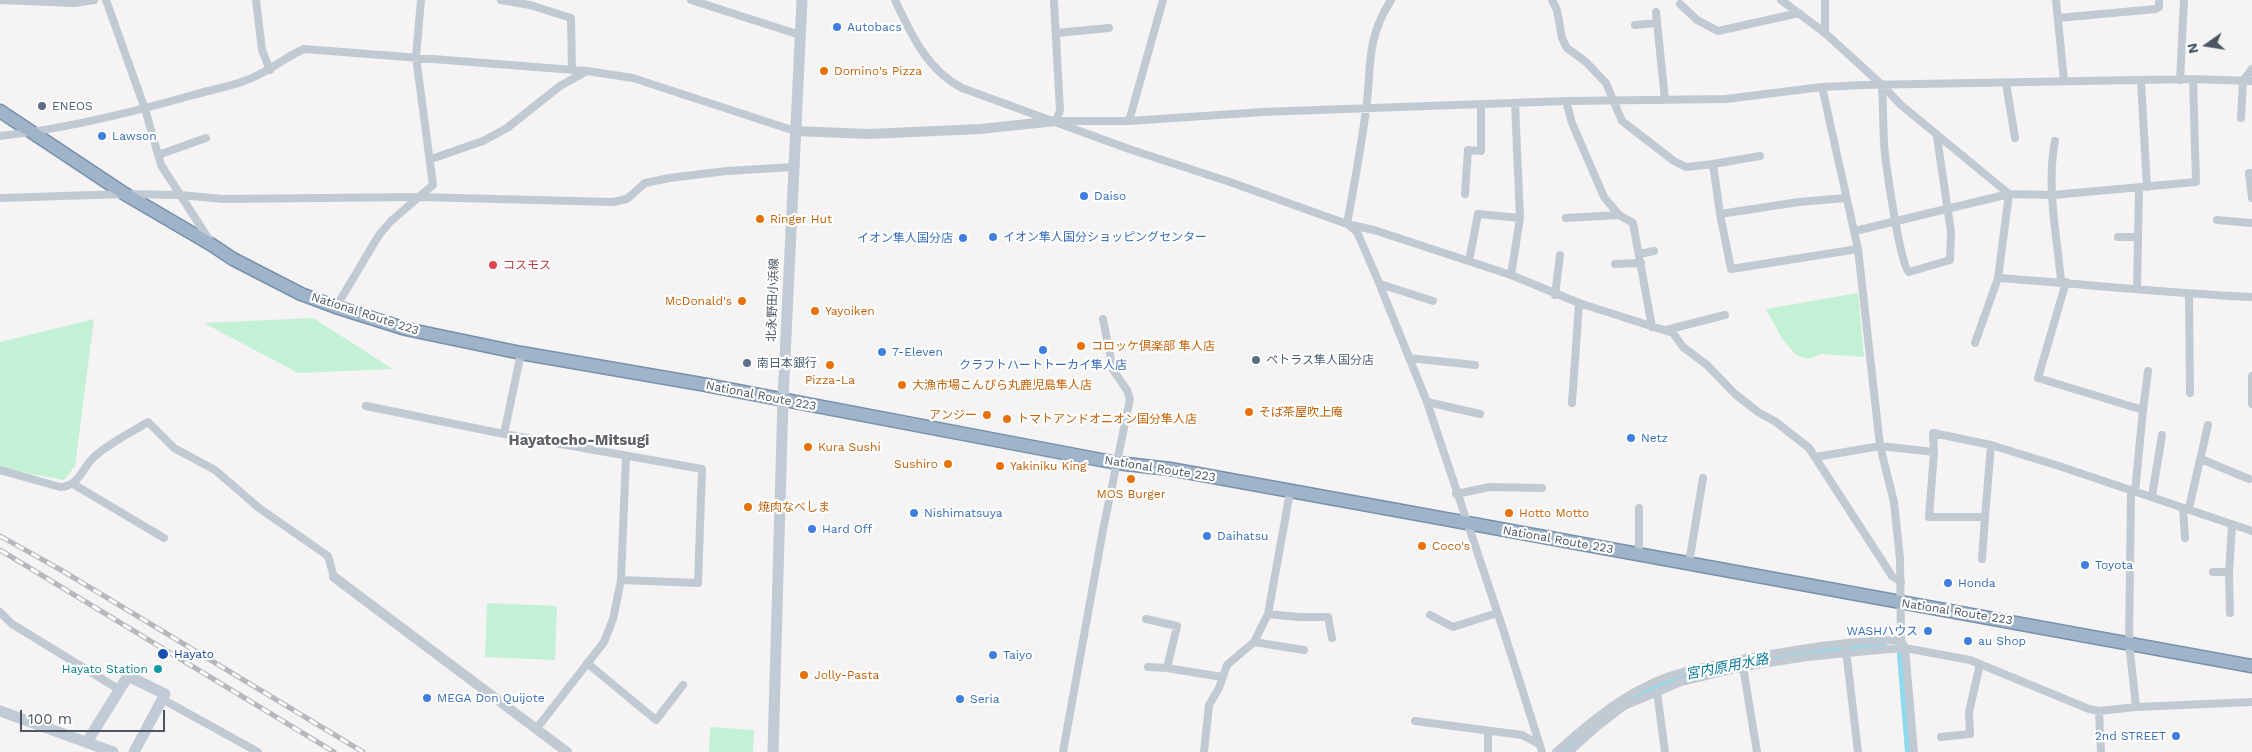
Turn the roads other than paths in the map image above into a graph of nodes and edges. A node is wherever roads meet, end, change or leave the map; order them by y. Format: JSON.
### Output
{"nodes":[{"id":1,"x":0,"y":0,"type":"edge"},
{"id":2,"x":94,"y":0,"type":"edge"},
{"id":3,"x":106,"y":0,"type":"edge"},
{"id":4,"x":256,"y":0,"type":"edge"},
{"id":5,"x":421,"y":0,"type":"edge"},
{"id":6,"x":501,"y":0,"type":"edge"},
{"id":7,"x":691,"y":0,"type":"edge"},
{"id":8,"x":802,"y":0,"type":"edge"},
{"id":9,"x":895,"y":0,"type":"edge"},
{"id":10,"x":1163,"y":0,"type":"edge"},
{"id":11,"x":1391,"y":0,"type":"edge"},
{"id":12,"x":1552,"y":0,"type":"edge"},
{"id":13,"x":1781,"y":0,"type":"edge"},
{"id":14,"x":1825,"y":0,"type":"edge"},
{"id":15,"x":2056,"y":0,"type":"edge"},
{"id":16,"x":2159,"y":0,"type":"edge"},
{"id":17,"x":2184,"y":0,"type":"edge"},
{"id":18,"x":1054,"y":2,"type":"dead end"},
{"id":19,"x":1680,"y":4,"type":"dead end"},
{"id":20,"x":1656,"y":12,"type":"dead end"},
{"id":21,"x":1799,"y":13,"type":"junction"},
{"id":22,"x":2058,"y":18,"type":"junction"},
{"id":23,"x":1657,"y":23,"type":"junction"},
{"id":24,"x":1635,"y":25,"type":"dead end"},
{"id":25,"x":1109,"y":28,"type":"dead end"},
{"id":26,"x":1056,"y":33,"type":"junction"},
{"id":27,"x":1825,"y":33,"type":"junction"},
{"id":28,"x":800,"y":36,"type":"junction"},
{"id":29,"x":416,"y":57,"type":"junction"},
{"id":30,"x":2252,"y":69,"type":"edge"},
{"id":31,"x":270,"y":70,"type":"junction"},
{"id":32,"x":572,"y":70,"type":"junction"},
{"id":33,"x":587,"y":71,"type":"junction"},
{"id":34,"x":2180,"y":80,"type":"junction"},
{"id":35,"x":2193,"y":80,"type":"junction"},
{"id":36,"x":2064,"y":81,"type":"junction"},
{"id":37,"x":2141,"y":81,"type":"junction"},
{"id":38,"x":2243,"y":81,"type":"junction"},
{"id":39,"x":2252,"y":81,"type":"edge"},
{"id":40,"x":2006,"y":83,"type":"junction"},
{"id":41,"x":1882,"y":85,"type":"junction"},
{"id":42,"x":1822,"y":88,"type":"junction"},
{"id":43,"x":1665,"y":100,"type":"junction"},
{"id":44,"x":1566,"y":101,"type":"junction"},
{"id":45,"x":1614,"y":101,"type":"junction"},
{"id":46,"x":1515,"y":104,"type":"junction"},
{"id":47,"x":1481,"y":105,"type":"junction"},
{"id":48,"x":145,"y":109,"type":"junction"},
{"id":49,"x":1366,"y":109,"type":"junction"},
{"id":50,"x":0,"y":111,"type":"edge"},
{"id":51,"x":2241,"y":118,"type":"dead end"},
{"id":52,"x":1056,"y":121,"type":"junction"},
{"id":53,"x":1130,"y":121,"type":"junction"},
{"id":54,"x":795,"y":131,"type":"junction"},
{"id":55,"x":33,"y":132,"type":"junction"},
{"id":56,"x":0,"y":136,"type":"edge"},
{"id":57,"x":1937,"y":137,"type":"junction"},
{"id":58,"x":206,"y":138,"type":"dead end"},
{"id":59,"x":2015,"y":138,"type":"dead end"},
{"id":60,"x":2055,"y":141,"type":"dead end"},
{"id":61,"x":158,"y":155,"type":"junction"},
{"id":62,"x":1760,"y":156,"type":"dead end"},
{"id":63,"x":431,"y":159,"type":"junction"},
{"id":64,"x":1713,"y":164,"type":"junction"},
{"id":65,"x":792,"y":167,"type":"junction"},
{"id":66,"x":2252,"y":173,"type":"edge"},
{"id":67,"x":1457,"y":175,"type":"dead end"},
{"id":68,"x":1467,"y":176,"type":"junction"},
{"id":69,"x":2143,"y":188,"type":"junction"},
{"id":70,"x":125,"y":194,"type":"junction"},
{"id":71,"x":1465,"y":194,"type":"dead end"},
{"id":72,"x":2009,"y":194,"type":"junction"},
{"id":73,"x":180,"y":195,"type":"junction"},
{"id":74,"x":2053,"y":196,"type":"junction"},
{"id":75,"x":420,"y":197,"type":"junction"},
{"id":76,"x":0,"y":198,"type":"edge"},
{"id":77,"x":1846,"y":198,"type":"junction"},
{"id":78,"x":2252,"y":198,"type":"edge"},
{"id":79,"x":1948,"y":208,"type":"junction"},
{"id":80,"x":1720,"y":214,"type":"junction"},
{"id":81,"x":1619,"y":215,"type":"junction"},
{"id":82,"x":1520,"y":218,"type":"junction"},
{"id":83,"x":1566,"y":218,"type":"dead end"},
{"id":84,"x":1895,"y":220,"type":"junction"},
{"id":85,"x":2216,"y":220,"type":"dead end"},
{"id":86,"x":2252,"y":223,"type":"edge"},
{"id":87,"x":1347,"y":224,"type":"junction"},
{"id":88,"x":1855,"y":231,"type":"junction"},
{"id":89,"x":2118,"y":237,"type":"dead end"},
{"id":90,"x":2138,"y":237,"type":"junction"},
{"id":91,"x":212,"y":245,"type":"junction"},
{"id":92,"x":1858,"y":249,"type":"junction"},
{"id":93,"x":1654,"y":250,"type":"dead end"},
{"id":94,"x":1639,"y":254,"type":"junction"},
{"id":95,"x":1560,"y":255,"type":"dead end"},
{"id":96,"x":1469,"y":261,"type":"junction"},
{"id":97,"x":1641,"y":263,"type":"junction"},
{"id":98,"x":1615,"y":264,"type":"dead end"},
{"id":99,"x":1511,"y":275,"type":"junction"},
{"id":100,"x":1998,"y":278,"type":"junction"},
{"id":101,"x":2063,"y":282,"type":"junction"},
{"id":102,"x":1380,"y":284,"type":"junction"},
{"id":103,"x":2137,"y":288,"type":"junction"},
{"id":104,"x":2189,"y":294,"type":"junction"},
{"id":105,"x":1555,"y":295,"type":"junction"},
{"id":106,"x":2252,"y":297,"type":"edge"},
{"id":107,"x":1433,"y":301,"type":"dead end"},
{"id":108,"x":1579,"y":303,"type":"junction"},
{"id":109,"x":336,"y":308,"type":"junction"},
{"id":110,"x":1725,"y":315,"type":"dead end"},
{"id":111,"x":1103,"y":319,"type":"dead end"},
{"id":112,"x":1652,"y":327,"type":"junction"},
{"id":113,"x":1664,"y":330,"type":"junction"},
{"id":114,"x":1975,"y":343,"type":"dead end"},
{"id":115,"x":2181,"y":346,"type":"dead end"},
{"id":116,"x":2190,"y":346,"type":"junction"},
{"id":117,"x":521,"y":353,"type":"junction"},
{"id":118,"x":1409,"y":358,"type":"junction"},
{"id":119,"x":1475,"y":365,"type":"dead end"},
{"id":120,"x":2148,"y":371,"type":"dead end"},
{"id":121,"x":2252,"y":376,"type":"edge"},
{"id":122,"x":2190,"y":393,"type":"dead end"},
{"id":123,"x":783,"y":399,"type":"junction"},
{"id":124,"x":1427,"y":402,"type":"junction"},
{"id":125,"x":1572,"y":403,"type":"dead end"},
{"id":126,"x":2252,"y":404,"type":"edge"},
{"id":127,"x":366,"y":406,"type":"dead end"},
{"id":128,"x":2143,"y":410,"type":"junction"},
{"id":129,"x":1480,"y":414,"type":"dead end"},
{"id":130,"x":2208,"y":425,"type":"dead end"},
{"id":131,"x":504,"y":434,"type":"junction"},
{"id":132,"x":2162,"y":435,"type":"dead end"},
{"id":133,"x":1991,"y":445,"type":"junction"},
{"id":134,"x":1880,"y":446,"type":"junction"},
{"id":135,"x":1934,"y":452,"type":"junction"},
{"id":136,"x":626,"y":456,"type":"junction"},
{"id":137,"x":1816,"y":457,"type":"junction"},
{"id":138,"x":2201,"y":460,"type":"junction"},
{"id":139,"x":1116,"y":462,"type":"junction"},
{"id":140,"x":0,"y":470,"type":"edge"},
{"id":141,"x":1703,"y":478,"type":"dead end"},
{"id":142,"x":2249,"y":479,"type":"dead end"},
{"id":143,"x":74,"y":484,"type":"junction"},
{"id":144,"x":1542,"y":488,"type":"dead end"},
{"id":145,"x":1290,"y":492,"type":"junction"},
{"id":146,"x":2133,"y":492,"type":"junction"},
{"id":147,"x":1456,"y":494,"type":"junction"},
{"id":148,"x":2152,"y":496,"type":"junction"},
{"id":149,"x":1639,"y":508,"type":"dead end"},
{"id":150,"x":2186,"y":508,"type":"junction"},
{"id":151,"x":1985,"y":517,"type":"junction"},
{"id":152,"x":1467,"y":523,"type":"junction"},
{"id":153,"x":2232,"y":525,"type":"junction"},
{"id":154,"x":2252,"y":531,"type":"edge"},
{"id":155,"x":164,"y":538,"type":"dead end"},
{"id":156,"x":2185,"y":538,"type":"dead end"},
{"id":157,"x":1639,"y":554,"type":"junction"},
{"id":158,"x":1982,"y":559,"type":"dead end"},
{"id":159,"x":1689,"y":563,"type":"junction"},
{"id":160,"x":2213,"y":572,"type":"dead end"},
{"id":161,"x":2229,"y":572,"type":"junction"},
{"id":162,"x":334,"y":577,"type":"joint"},
{"id":163,"x":622,"y":580,"type":"junction"},
{"id":164,"x":1901,"y":582,"type":"junction"},
{"id":165,"x":1901,"y":603,"type":"junction"},
{"id":166,"x":0,"y":612,"type":"edge"},
{"id":167,"x":1498,"y":612,"type":"junction"},
{"id":168,"x":2230,"y":613,"type":"dead end"},
{"id":169,"x":1268,"y":614,"type":"junction"},
{"id":170,"x":1430,"y":615,"type":"dead end"},
{"id":171,"x":1146,"y":619,"type":"dead end"},
{"id":172,"x":1332,"y":638,"type":"dead end"},
{"id":173,"x":1901,"y":640,"type":"junction"},
{"id":174,"x":1254,"y":642,"type":"junction"},
{"id":175,"x":1845,"y":644,"type":"junction"},
{"id":176,"x":2130,"y":644,"type":"junction"},
{"id":177,"x":1904,"y":648,"type":"junction"},
{"id":178,"x":1304,"y":650,"type":"dead end"},
{"id":179,"x":1846,"y":653,"type":"junction"},
{"id":180,"x":587,"y":662,"type":"junction"},
{"id":181,"x":1980,"y":664,"type":"junction"},
{"id":182,"x":2252,"y":666,"type":"edge"},
{"id":183,"x":1743,"y":667,"type":"junction"},
{"id":184,"x":1148,"y":668,"type":"dead end"},
{"id":185,"x":1168,"y":668,"type":"junction"},
{"id":186,"x":1222,"y":677,"type":"junction"},
{"id":187,"x":683,"y":685,"type":"dead end"},
{"id":188,"x":120,"y":690,"type":"junction"},
{"id":189,"x":1657,"y":692,"type":"junction"},
{"id":190,"x":162,"y":699,"type":"junction"},
{"id":191,"x":2252,"y":702,"type":"edge"},
{"id":192,"x":2136,"y":707,"type":"junction"},
{"id":193,"x":0,"y":711,"type":"edge"},
{"id":194,"x":2099,"y":711,"type":"junction"},
{"id":195,"x":1415,"y":721,"type":"dead end"},
{"id":196,"x":537,"y":728,"type":"junction"},
{"id":197,"x":1488,"y":731,"type":"junction"},
{"id":198,"x":1941,"y":737,"type":"dead end"},
{"id":199,"x":87,"y":742,"type":"junction"},
{"id":200,"x":1541,"y":748,"type":"edge"},
{"id":201,"x":113,"y":752,"type":"edge"},
{"id":202,"x":134,"y":752,"type":"edge"},
{"id":203,"x":258,"y":752,"type":"edge"},
{"id":204,"x":567,"y":752,"type":"edge"},
{"id":205,"x":773,"y":752,"type":"edge"},
{"id":206,"x":1063,"y":752,"type":"edge"},
{"id":207,"x":1204,"y":752,"type":"edge"},
{"id":208,"x":1488,"y":752,"type":"edge"},
{"id":209,"x":1556,"y":752,"type":"edge"},
{"id":210,"x":1569,"y":752,"type":"edge"},
{"id":211,"x":1665,"y":752,"type":"edge"},
{"id":212,"x":1757,"y":752,"type":"edge"},
{"id":213,"x":1858,"y":752,"type":"edge"},
{"id":214,"x":1914,"y":752,"type":"edge"},
{"id":215,"x":2101,"y":752,"type":"edge"}],
"edges":[{"from":1,"to":2,"type":"street"},
{"from":3,"to":48,"type":"street"},
{"from":4,"to":31,"type":"street"},
{"from":5,"to":29,"type":"street"},
{"from":6,"to":32,"type":"street"},
{"from":7,"to":28,"type":"street"},
{"from":8,"to":28,"type":"main road","name":"北永野田小浜線"},
{"from":9,"to":52,"type":"street"},
{"from":10,"to":53,"type":"street"},
{"from":11,"to":49,"type":"street"},
{"from":12,"to":45,"type":"street"},
{"from":13,"to":21,"type":"street"},
{"from":14,"to":27,"type":"street"},
{"from":15,"to":22,"type":"street"},
{"from":16,"to":22,"type":"street"},
{"from":17,"to":34,"type":"street"},
{"from":18,"to":26,"type":"street"},
{"from":19,"to":21,"type":"street"},
{"from":20,"to":23,"type":"street"},
{"from":21,"to":27,"type":"street"},
{"from":22,"to":36,"type":"street"},
{"from":23,"to":24,"type":"street"},
{"from":23,"to":43,"type":"street"},
{"from":25,"to":26,"type":"street"},
{"from":26,"to":52,"type":"street"},
{"from":27,"to":41,"type":"street"},
{"from":28,"to":54,"type":"main road","name":"北永野田小浜線"},
{"from":29,"to":31,"type":"street"},
{"from":29,"to":32,"type":"street"},
{"from":29,"to":63,"type":"street"},
{"from":30,"to":38,"type":"street"},
{"from":31,"to":48,"type":"street"},
{"from":32,"to":33,"type":"street"},
{"from":33,"to":54,"type":"street"},
{"from":33,"to":63,"type":"street"},
{"from":34,"to":35,"type":"street"},
{"from":34,"to":37,"type":"street"},
{"from":35,"to":38,"type":"street"},
{"from":35,"to":69,"type":"street"},
{"from":36,"to":37,"type":"street"},
{"from":36,"to":40,"type":"street"},
{"from":37,"to":69,"type":"street"},
{"from":38,"to":39,"type":"street"},
{"from":38,"to":51,"type":"street"},
{"from":40,"to":41,"type":"street"},
{"from":40,"to":59,"type":"street"},
{"from":41,"to":42,"type":"street"},
{"from":41,"to":57,"type":"street"},
{"from":41,"to":84,"type":"street"},
{"from":42,"to":43,"type":"street"},
{"from":42,"to":77,"type":"street"},
{"from":43,"to":45,"type":"street"},
{"from":44,"to":45,"type":"street"},
{"from":44,"to":46,"type":"street"},
{"from":44,"to":81,"type":"street"},
{"from":45,"to":64,"type":"street"},
{"from":46,"to":47,"type":"street"},
{"from":46,"to":82,"type":"street"},
{"from":47,"to":49,"type":"street"},
{"from":47,"to":68,"type":"street"},
{"from":48,"to":55,"type":"street"},
{"from":48,"to":61,"type":"street"},
{"from":49,"to":53,"type":"street"},
{"from":49,"to":87,"type":"street"},
{"from":50,"to":55,"type":"highway","name":"National Route 223"},
{"from":52,"to":53,"type":"street"},
{"from":52,"to":54,"type":"street"},
{"from":52,"to":87,"type":"street"},
{"from":54,"to":65,"type":"main road","name":"北永野田小浜線"},
{"from":55,"to":56,"type":"street"},
{"from":55,"to":70,"type":"highway","name":"National Route 223"},
{"from":57,"to":72,"type":"street"},
{"from":57,"to":79,"type":"street"},
{"from":58,"to":61,"type":"street"},
{"from":60,"to":74,"type":"street"},
{"from":61,"to":73,"type":"street"},
{"from":62,"to":64,"type":"street"},
{"from":63,"to":75,"type":"street"},
{"from":64,"to":80,"type":"street"},
{"from":65,"to":75,"type":"street"},
{"from":65,"to":123,"type":"main road","name":"北永野田小浜線"},
{"from":66,"to":78,"type":"street"},
{"from":67,"to":68,"type":"street"},
{"from":68,"to":71,"type":"street"},
{"from":69,"to":74,"type":"street"},
{"from":69,"to":90,"type":"street"},
{"from":70,"to":73,"type":"street"},
{"from":70,"to":76,"type":"street"},
{"from":70,"to":91,"type":"highway","name":"National Route 223"},
{"from":72,"to":74,"type":"street"},
{"from":72,"to":79,"type":"street"},
{"from":72,"to":100,"type":"street"},
{"from":73,"to":75,"type":"street"},
{"from":73,"to":91,"type":"street"},
{"from":74,"to":101,"type":"street"},
{"from":75,"to":109,"type":"street"},
{"from":77,"to":80,"type":"street"},
{"from":77,"to":88,"type":"street"},
{"from":79,"to":84,"type":"street"},
{"from":79,"to":84,"type":"street"},
{"from":80,"to":92,"type":"street"},
{"from":81,"to":83,"type":"street"},
{"from":81,"to":94,"type":"street"},
{"from":82,"to":96,"type":"street"},
{"from":82,"to":99,"type":"street"},
{"from":84,"to":88,"type":"street"},
{"from":85,"to":86,"type":"street"},
{"from":87,"to":96,"type":"street"},
{"from":87,"to":102,"type":"street"},
{"from":88,"to":92,"type":"street"},
{"from":89,"to":90,"type":"street"},
{"from":90,"to":103,"type":"street"},
{"from":91,"to":109,"type":"highway","name":"National Route 223"},
{"from":92,"to":134,"type":"street"},
{"from":93,"to":94,"type":"street"},
{"from":94,"to":97,"type":"street"},
{"from":95,"to":105,"type":"street"},
{"from":96,"to":99,"type":"street"},
{"from":97,"to":98,"type":"street"},
{"from":97,"to":112,"type":"street"},
{"from":99,"to":105,"type":"street"},
{"from":100,"to":101,"type":"street"},
{"from":100,"to":114,"type":"street"},
{"from":101,"to":103,"type":"street"},
{"from":101,"to":128,"type":"street"},
{"from":102,"to":107,"type":"street"},
{"from":102,"to":118,"type":"street"},
{"from":103,"to":104,"type":"street"},
{"from":104,"to":106,"type":"street"},
{"from":104,"to":116,"type":"street"},
{"from":105,"to":108,"type":"street"},
{"from":108,"to":112,"type":"street"},
{"from":108,"to":125,"type":"street"},
{"from":109,"to":117,"type":"highway","name":"National Route 223"},
{"from":110,"to":113,"type":"street"},
{"from":111,"to":139,"type":"street"},
{"from":112,"to":113,"type":"street"},
{"from":113,"to":137,"type":"street"},
{"from":115,"to":116,"type":"street"},
{"from":116,"to":122,"type":"street"},
{"from":117,"to":123,"type":"highway","name":"National Route 223"},
{"from":117,"to":131,"type":"street"},
{"from":118,"to":119,"type":"street"},
{"from":118,"to":124,"type":"street"},
{"from":120,"to":128,"type":"street"},
{"from":121,"to":126,"type":"street"},
{"from":123,"to":139,"type":"highway","name":"National Route 223"},
{"from":123,"to":205,"type":"main road","name":"北永野田小浜線"},
{"from":124,"to":129,"type":"street"},
{"from":124,"to":147,"type":"street"},
{"from":127,"to":131,"type":"street"},
{"from":128,"to":146,"type":"street"},
{"from":130,"to":138,"type":"street"},
{"from":131,"to":136,"type":"street"},
{"from":132,"to":148,"type":"street"},
{"from":133,"to":135,"type":"street"},
{"from":133,"to":146,"type":"street"},
{"from":133,"to":151,"type":"street"},
{"from":134,"to":135,"type":"street"},
{"from":134,"to":137,"type":"street"},
{"from":134,"to":164,"type":"street"},
{"from":135,"to":151,"type":"street"},
{"from":136,"to":163,"type":"street"},
{"from":136,"to":163,"type":"street"},
{"from":137,"to":164,"type":"street"},
{"from":138,"to":142,"type":"street"},
{"from":138,"to":150,"type":"street"},
{"from":139,"to":145,"type":"highway","name":"National Route 223"},
{"from":139,"to":206,"type":"street"},
{"from":140,"to":143,"type":"street"},
{"from":141,"to":159,"type":"street"},
{"from":143,"to":155,"type":"street"},
{"from":143,"to":162,"type":"street"},
{"from":144,"to":147,"type":"street"},
{"from":145,"to":152,"type":"highway","name":"National Route 223"},
{"from":145,"to":169,"type":"street"},
{"from":146,"to":148,"type":"street"},
{"from":146,"to":176,"type":"street"},
{"from":147,"to":152,"type":"street"},
{"from":148,"to":150,"type":"street"},
{"from":149,"to":157,"type":"street"},
{"from":150,"to":153,"type":"street"},
{"from":150,"to":156,"type":"street"},
{"from":151,"to":158,"type":"street"},
{"from":152,"to":157,"type":"highway","name":"National Route 223"},
{"from":152,"to":167,"type":"street"},
{"from":153,"to":154,"type":"street"},
{"from":153,"to":161,"type":"street"},
{"from":157,"to":159,"type":"highway","name":"National Route 223"},
{"from":159,"to":165,"type":"highway","name":"National Route 223"},
{"from":160,"to":161,"type":"street"},
{"from":161,"to":168,"type":"street"},
{"from":162,"to":196,"type":"street"},
{"from":163,"to":180,"type":"street"},
{"from":164,"to":165,"type":"street"},
{"from":165,"to":173,"type":"street"},
{"from":165,"to":176,"type":"highway","name":"National Route 223"},
{"from":166,"to":188,"type":"street"},
{"from":167,"to":170,"type":"street"},
{"from":167,"to":200,"type":"street"},
{"from":169,"to":172,"type":"street"},
{"from":169,"to":174,"type":"street"},
{"from":171,"to":185,"type":"street"},
{"from":173,"to":175,"type":"street"},
{"from":173,"to":177,"type":"street"},
{"from":174,"to":178,"type":"street"},
{"from":174,"to":186,"type":"street"},
{"from":175,"to":179,"type":"street"},
{"from":175,"to":209,"type":"street"},
{"from":176,"to":182,"type":"highway","name":"National Route 223"},
{"from":176,"to":192,"type":"street"},
{"from":177,"to":179,"type":"street"},
{"from":177,"to":181,"type":"street"},
{"from":177,"to":214,"type":"street"},
{"from":179,"to":183,"type":"street"},
{"from":179,"to":213,"type":"street"},
{"from":180,"to":187,"type":"street"},
{"from":180,"to":196,"type":"street"},
{"from":181,"to":194,"type":"street"},
{"from":181,"to":198,"type":"street"},
{"from":183,"to":189,"type":"street"},
{"from":183,"to":212,"type":"street"},
{"from":184,"to":185,"type":"street"},
{"from":185,"to":186,"type":"street"},
{"from":186,"to":207,"type":"street"},
{"from":188,"to":190,"type":"main road"},
{"from":188,"to":199,"type":"main road"},
{"from":189,"to":210,"type":"street"},
{"from":189,"to":211,"type":"street"},
{"from":190,"to":202,"type":"main road"},
{"from":190,"to":203,"type":"street"},
{"from":191,"to":192,"type":"street"},
{"from":192,"to":194,"type":"street"},
{"from":193,"to":199,"type":"main road"},
{"from":194,"to":215,"type":"street"},
{"from":195,"to":197,"type":"street"},
{"from":196,"to":204,"type":"street"},
{"from":197,"to":200,"type":"street"},
{"from":197,"to":208,"type":"street"},
{"from":199,"to":201,"type":"main road"}]}
